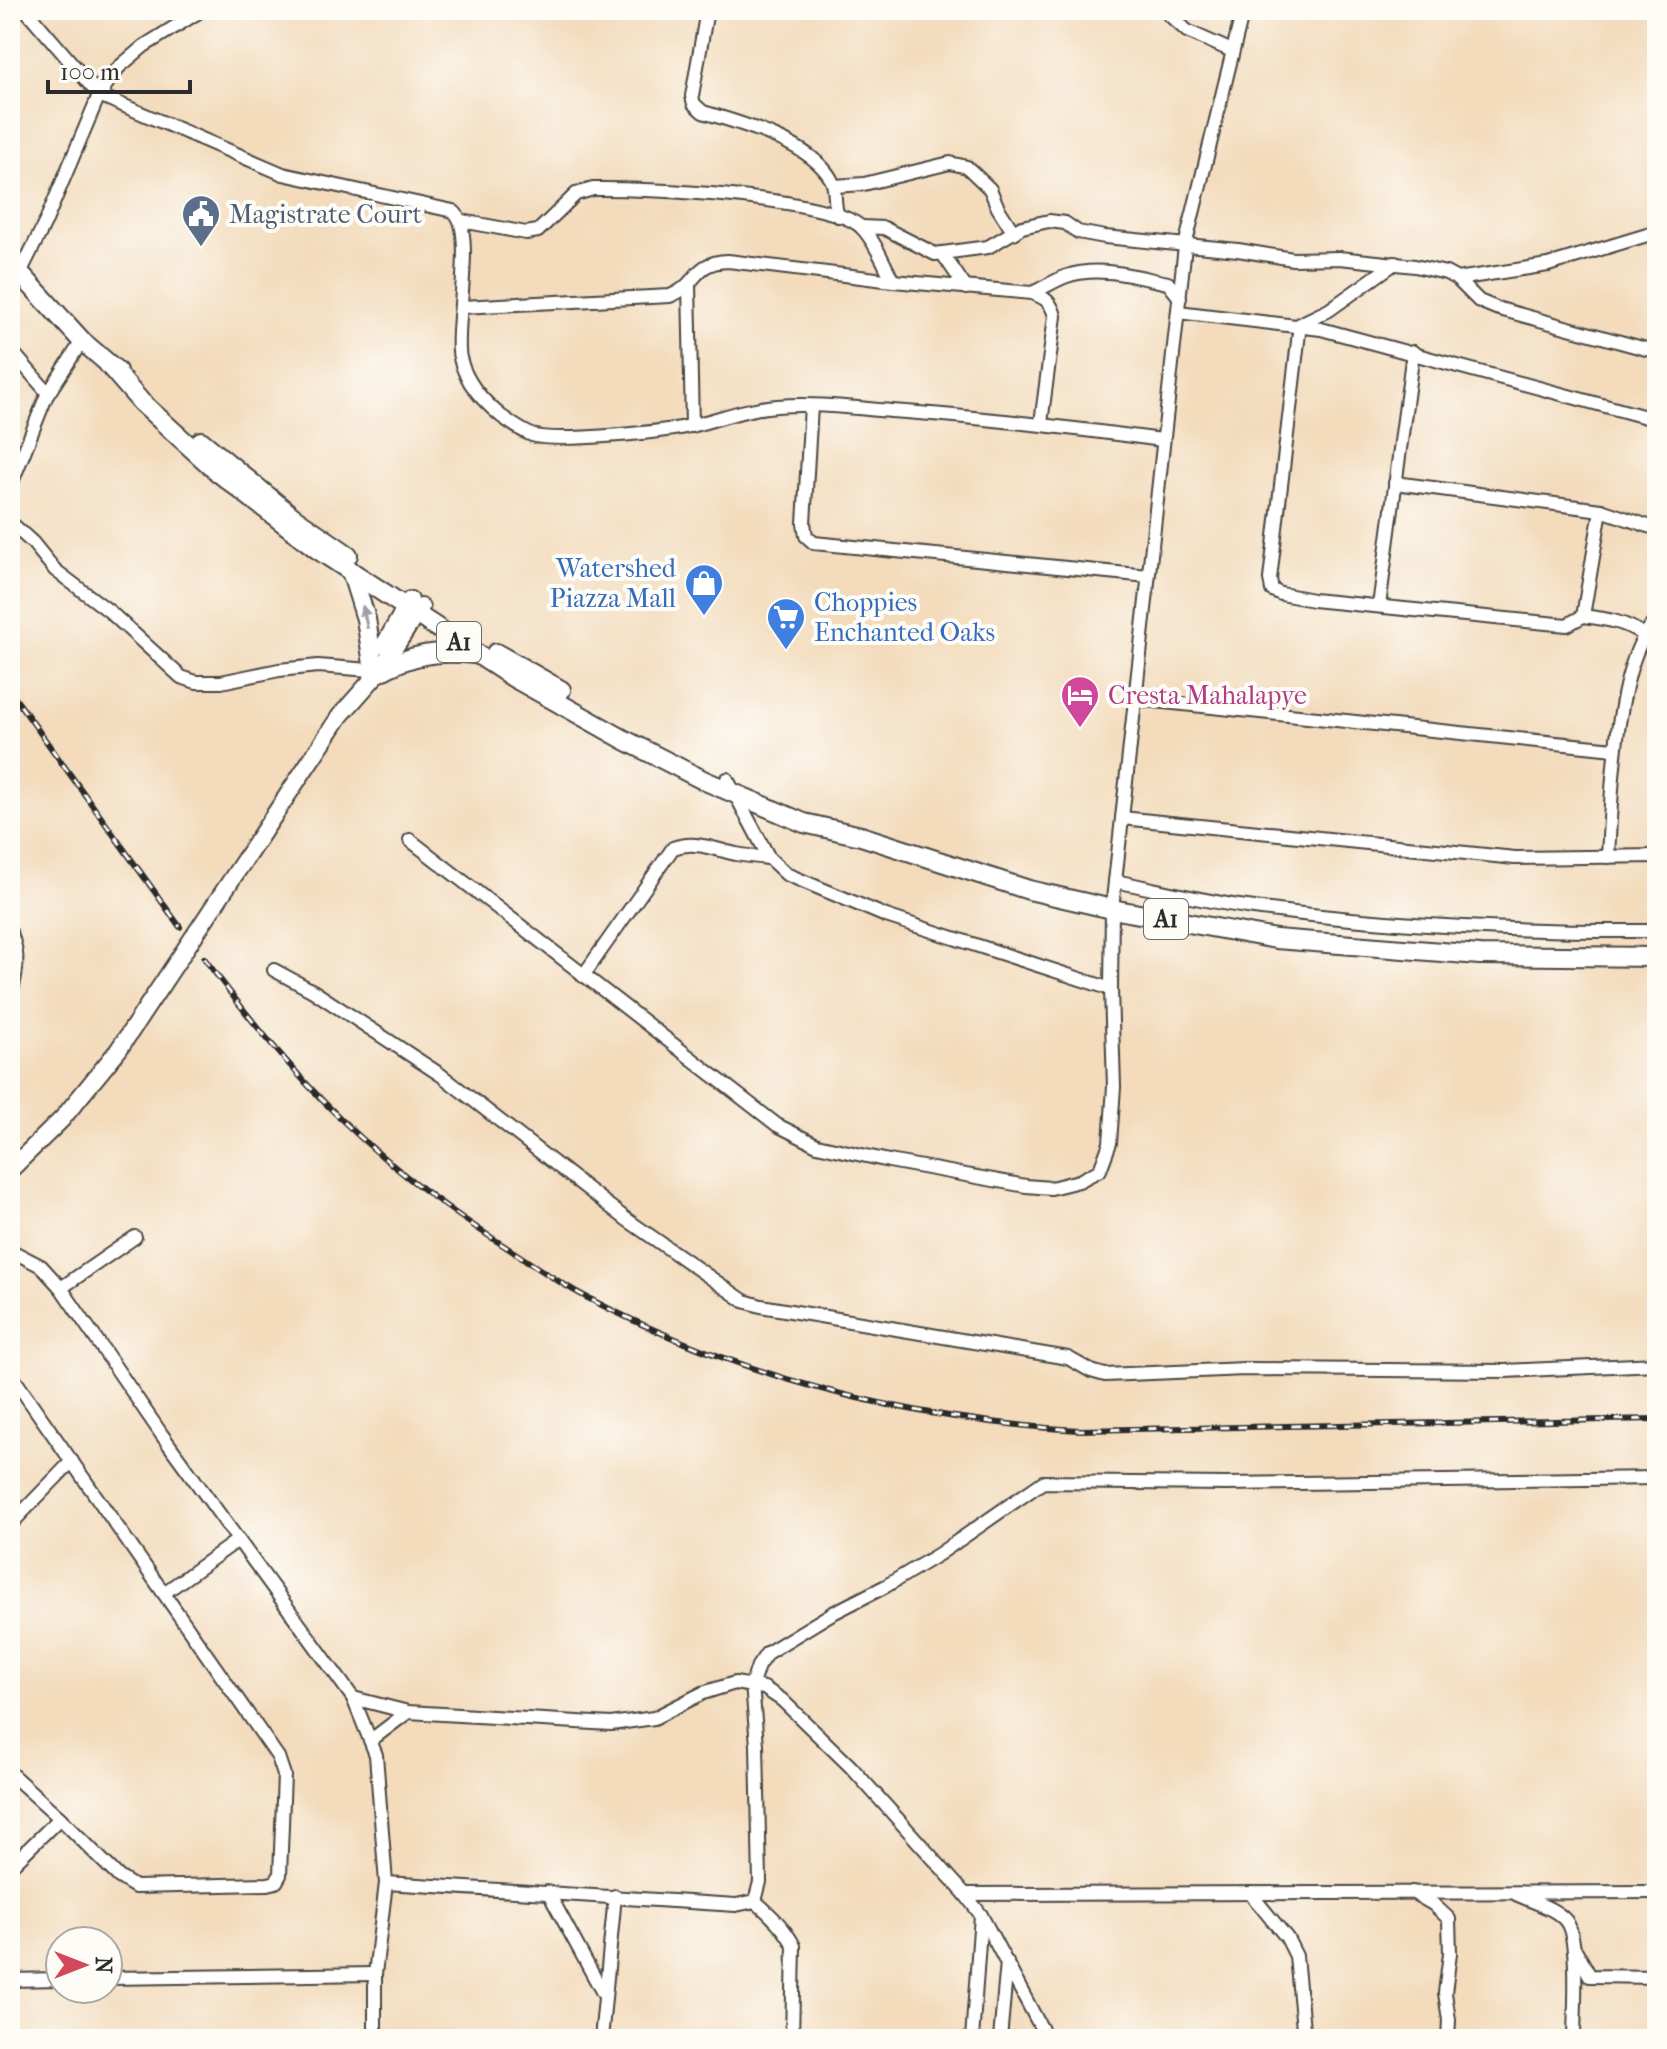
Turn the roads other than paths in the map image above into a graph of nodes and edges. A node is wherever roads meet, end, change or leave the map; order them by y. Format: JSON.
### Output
{"nodes":[{"id":1,"x":26,"y":10,"type":"edge"},
{"id":2,"x":202,"y":10,"type":"edge"},
{"id":3,"x":707,"y":10,"type":"edge"},
{"id":4,"x":1164,"y":10,"type":"edge"},
{"id":5,"x":1243,"y":10,"type":"edge"},
{"id":6,"x":1232,"y":51,"type":"junction"},
{"id":7,"x":99,"y":95,"type":"junction"},
{"id":8,"x":834,"y":186,"type":"junction"},
{"id":9,"x":838,"y":216,"type":"junction"},
{"id":10,"x":462,"y":221,"type":"junction"},
{"id":11,"x":862,"y":227,"type":"junction"},
{"id":12,"x":1657,"y":232,"type":"edge"},
{"id":13,"x":1014,"y":233,"type":"junction"},
{"id":14,"x":1185,"y":246,"type":"junction"},
{"id":15,"x":942,"y":253,"type":"junction"},
{"id":16,"x":1395,"y":263,"type":"junction"},
{"id":17,"x":15,"y":268,"type":"edge"},
{"id":18,"x":1457,"y":279,"type":"junction"},
{"id":19,"x":893,"y":281,"type":"junction"},
{"id":20,"x":689,"y":284,"type":"junction"},
{"id":21,"x":966,"y":288,"type":"junction"},
{"id":22,"x":1032,"y":293,"type":"junction"},
{"id":23,"x":1179,"y":305,"type":"junction"},
{"id":24,"x":462,"y":307,"type":"junction"},
{"id":25,"x":1300,"y":324,"type":"junction"},
{"id":26,"x":82,"y":341,"type":"junction"},
{"id":27,"x":10,"y":349,"type":"edge"},
{"id":28,"x":1413,"y":352,"type":"junction"},
{"id":29,"x":1657,"y":352,"type":"edge"},
{"id":30,"x":108,"y":364,"type":"junction"},
{"id":31,"x":48,"y":393,"type":"junction"},
{"id":32,"x":811,"y":406,"type":"junction"},
{"id":33,"x":1657,"y":420,"type":"edge"},
{"id":34,"x":1041,"y":423,"type":"junction"},
{"id":35,"x":692,"y":426,"type":"junction"},
{"id":36,"x":1162,"y":440,"type":"junction"},
{"id":37,"x":1395,"y":483,"type":"junction"},
{"id":38,"x":10,"y":487,"type":"edge"},
{"id":39,"x":1601,"y":510,"type":"junction"},
{"id":40,"x":10,"y":522,"type":"edge"},
{"id":41,"x":1656,"y":525,"type":"edge"},
{"id":42,"x":351,"y":571,"type":"junction"},
{"id":43,"x":1148,"y":576,"type":"junction"},
{"id":44,"x":1379,"y":606,"type":"junction"},
{"id":45,"x":413,"y":607,"type":"junction"},
{"id":46,"x":1583,"y":616,"type":"junction"},
{"id":47,"x":1657,"y":620,"type":"edge"},
{"id":48,"x":1644,"y":635,"type":"junction"},
{"id":49,"x":478,"y":654,"type":"junction"},
{"id":50,"x":374,"y":669,"type":"junction"},
{"id":51,"x":1135,"y":699,"type":"junction"},
{"id":52,"x":1614,"y":749,"type":"junction"},
{"id":53,"x":730,"y":786,"type":"junction"},
{"id":54,"x":1122,"y":818,"type":"junction"},
{"id":55,"x":410,"y":840,"type":"dead end"},
{"id":56,"x":1657,"y":856,"type":"edge"},
{"id":57,"x":1608,"y":857,"type":"junction"},
{"id":58,"x":769,"y":858,"type":"junction"},
{"id":59,"x":1115,"y":881,"type":"junction"},
{"id":60,"x":1112,"y":909,"type":"junction"},
{"id":61,"x":1657,"y":931,"type":"edge"},
{"id":62,"x":10,"y":932,"type":"edge"},
{"id":63,"x":1657,"y":957,"type":"edge"},
{"id":64,"x":274,"y":970,"type":"dead end"},
{"id":65,"x":583,"y":976,"type":"junction"},
{"id":66,"x":1111,"y":989,"type":"junction"},
{"id":67,"x":10,"y":999,"type":"edge"},
{"id":68,"x":10,"y":1170,"type":"edge"},
{"id":69,"x":135,"y":1237,"type":"dead end"},
{"id":70,"x":10,"y":1250,"type":"edge"},
{"id":71,"x":61,"y":1288,"type":"junction"},
{"id":72,"x":1657,"y":1364,"type":"edge"},
{"id":73,"x":10,"y":1373,"type":"edge"},
{"id":74,"x":72,"y":1461,"type":"junction"},
{"id":75,"x":1657,"y":1478,"type":"edge"},
{"id":76,"x":10,"y":1525,"type":"edge"},
{"id":77,"x":238,"y":1540,"type":"junction"},
{"id":78,"x":164,"y":1593,"type":"junction"},
{"id":79,"x":752,"y":1684,"type":"junction"},
{"id":80,"x":353,"y":1698,"type":"junction"},
{"id":81,"x":408,"y":1712,"type":"junction"},
{"id":82,"x":371,"y":1740,"type":"junction"},
{"id":83,"x":10,"y":1773,"type":"edge"},
{"id":84,"x":60,"y":1818,"type":"junction"},
{"id":85,"x":10,"y":1867,"type":"edge"},
{"id":86,"x":386,"y":1883,"type":"junction"},
{"id":87,"x":548,"y":1892,"type":"junction"},
{"id":88,"x":1412,"y":1892,"type":"junction"},
{"id":89,"x":1657,"y":1892,"type":"edge"},
{"id":90,"x":1250,"y":1893,"type":"junction"},
{"id":91,"x":1513,"y":1893,"type":"junction"},
{"id":92,"x":965,"y":1894,"type":"junction"},
{"id":93,"x":1005,"y":1894,"type":"junction"},
{"id":94,"x":615,"y":1896,"type":"junction"},
{"id":95,"x":755,"y":1901,"type":"junction"},
{"id":96,"x":984,"y":1919,"type":"junction"},
{"id":97,"x":1574,"y":1948,"type":"junction"},
{"id":98,"x":1007,"y":1961,"type":"junction"},
{"id":99,"x":375,"y":1974,"type":"junction"},
{"id":100,"x":1657,"y":1977,"type":"edge"},
{"id":101,"x":124,"y":1978,"type":"edge"},
{"id":102,"x":44,"y":1979,"type":"edge"},
{"id":103,"x":10,"y":1980,"type":"edge"},
{"id":104,"x":604,"y":1995,"type":"junction"},
{"id":105,"x":375,"y":2039,"type":"edge"},
{"id":106,"x":601,"y":2039,"type":"edge"},
{"id":107,"x":792,"y":2039,"type":"edge"},
{"id":108,"x":972,"y":2039,"type":"edge"},
{"id":109,"x":1000,"y":2039,"type":"edge"},
{"id":110,"x":1047,"y":2039,"type":"edge"},
{"id":111,"x":1304,"y":2039,"type":"edge"},
{"id":112,"x":1448,"y":2039,"type":"edge"},
{"id":113,"x":1574,"y":2039,"type":"edge"}],
"edges":[{"from":1,"to":7,"type":"street"},
{"from":2,"to":7,"type":"street"},
{"from":3,"to":8,"type":"street"},
{"from":4,"to":6,"type":"street"},
{"from":5,"to":6,"type":"street"},
{"from":6,"to":14,"type":"street"},
{"from":7,"to":10,"type":"street"},
{"from":7,"to":17,"type":"street"},
{"from":8,"to":9,"type":"street"},
{"from":8,"to":13,"type":"street"},
{"from":9,"to":10,"type":"street"},
{"from":9,"to":11,"type":"street"},
{"from":10,"to":24,"type":"street"},
{"from":11,"to":15,"type":"street"},
{"from":11,"to":19,"type":"street"},
{"from":12,"to":18,"type":"street"},
{"from":13,"to":14,"type":"street"},
{"from":13,"to":15,"type":"street"},
{"from":14,"to":16,"type":"street"},
{"from":14,"to":23,"type":"street"},
{"from":15,"to":21,"type":"street"},
{"from":16,"to":18,"type":"street"},
{"from":16,"to":25,"type":"street"},
{"from":17,"to":26,"type":"highway","number":"A1"},
{"from":18,"to":29,"type":"street"},
{"from":19,"to":20,"type":"street"},
{"from":19,"to":21,"type":"street"},
{"from":20,"to":24,"type":"street"},
{"from":20,"to":35,"type":"street"},
{"from":21,"to":22,"type":"street"},
{"from":22,"to":23,"type":"street"},
{"from":22,"to":34,"type":"street"},
{"from":23,"to":25,"type":"street"},
{"from":23,"to":36,"type":"street"},
{"from":24,"to":35,"type":"street"},
{"from":25,"to":28,"type":"street"},
{"from":25,"to":44,"type":"street"},
{"from":26,"to":30,"type":"highway","number":"A1"},
{"from":26,"to":31,"type":"street"},
{"from":27,"to":31,"type":"street"},
{"from":28,"to":33,"type":"street"},
{"from":28,"to":37,"type":"street"},
{"from":30,"to":42,"type":"highway","number":"A1"},
{"from":30,"to":45,"type":"highway","number":"A1"},
{"from":31,"to":38,"type":"street"},
{"from":32,"to":34,"type":"street"},
{"from":32,"to":35,"type":"street"},
{"from":32,"to":43,"type":"street"},
{"from":34,"to":36,"type":"street"},
{"from":36,"to":43,"type":"street"},
{"from":37,"to":39,"type":"street"},
{"from":37,"to":44,"type":"street"},
{"from":39,"to":41,"type":"street"},
{"from":39,"to":46,"type":"street"},
{"from":40,"to":50,"type":"street"},
{"from":42,"to":45,"type":"highway","number":"A1"},
{"from":50,"to":42,"type":"highway","one_way":true},
{"from":43,"to":51,"type":"street"},
{"from":44,"to":46,"type":"street"},
{"from":45,"to":49,"type":"highway","number":"A1"},
{"from":45,"to":50,"type":"main road"},
{"from":45,"to":53,"type":"highway","number":"A1"},
{"from":46,"to":48,"type":"street"},
{"from":47,"to":48,"type":"street"},
{"from":48,"to":52,"type":"street"},
{"from":49,"to":50,"type":"highway"},
{"from":49,"to":53,"type":"highway","number":"A1"},
{"from":50,"to":68,"type":"main road"},
{"from":51,"to":52,"type":"street"},
{"from":51,"to":54,"type":"street"},
{"from":52,"to":57,"type":"street"},
{"from":53,"to":58,"type":"street"},
{"from":53,"to":60,"type":"highway","number":"A1"},
{"from":54,"to":57,"type":"street"},
{"from":54,"to":59,"type":"street"},
{"from":55,"to":65,"type":"street"},
{"from":56,"to":57,"type":"street"},
{"from":58,"to":65,"type":"street"},
{"from":58,"to":66,"type":"street"},
{"from":59,"to":60,"type":"street"},
{"from":59,"to":61,"type":"street"},
{"from":60,"to":63,"type":"highway","number":"A1"},
{"from":60,"to":66,"type":"street"},
{"from":62,"to":67,"type":"street"},
{"from":64,"to":72,"type":"street"},
{"from":65,"to":66,"type":"street"},
{"from":69,"to":71,"type":"street"},
{"from":70,"to":71,"type":"street"},
{"from":71,"to":77,"type":"street"},
{"from":73,"to":74,"type":"street"},
{"from":74,"to":76,"type":"street"},
{"from":74,"to":78,"type":"street"},
{"from":75,"to":79,"type":"street"},
{"from":77,"to":78,"type":"street"},
{"from":77,"to":80,"type":"street"},
{"from":78,"to":84,"type":"street"},
{"from":79,"to":81,"type":"street"},
{"from":79,"to":92,"type":"street"},
{"from":79,"to":95,"type":"street"},
{"from":80,"to":81,"type":"street"},
{"from":80,"to":82,"type":"street"},
{"from":81,"to":82,"type":"street"},
{"from":82,"to":86,"type":"street"},
{"from":83,"to":84,"type":"street"},
{"from":84,"to":85,"type":"street"},
{"from":86,"to":87,"type":"street"},
{"from":86,"to":99,"type":"street"},
{"from":87,"to":94,"type":"street"},
{"from":87,"to":104,"type":"street"},
{"from":88,"to":90,"type":"street"},
{"from":88,"to":91,"type":"street"},
{"from":88,"to":112,"type":"street"},
{"from":89,"to":91,"type":"street"},
{"from":90,"to":93,"type":"street"},
{"from":90,"to":111,"type":"street"},
{"from":91,"to":97,"type":"street"},
{"from":92,"to":93,"type":"street"},
{"from":92,"to":96,"type":"street"},
{"from":93,"to":96,"type":"street"},
{"from":94,"to":95,"type":"street"},
{"from":94,"to":104,"type":"street"},
{"from":95,"to":107,"type":"street"},
{"from":96,"to":98,"type":"street"},
{"from":96,"to":108,"type":"street"},
{"from":97,"to":100,"type":"street"},
{"from":97,"to":113,"type":"street"},
{"from":98,"to":109,"type":"street"},
{"from":98,"to":110,"type":"street"},
{"from":99,"to":101,"type":"street"},
{"from":99,"to":105,"type":"street"},
{"from":102,"to":103,"type":"street"},
{"from":104,"to":106,"type":"street"}]}
